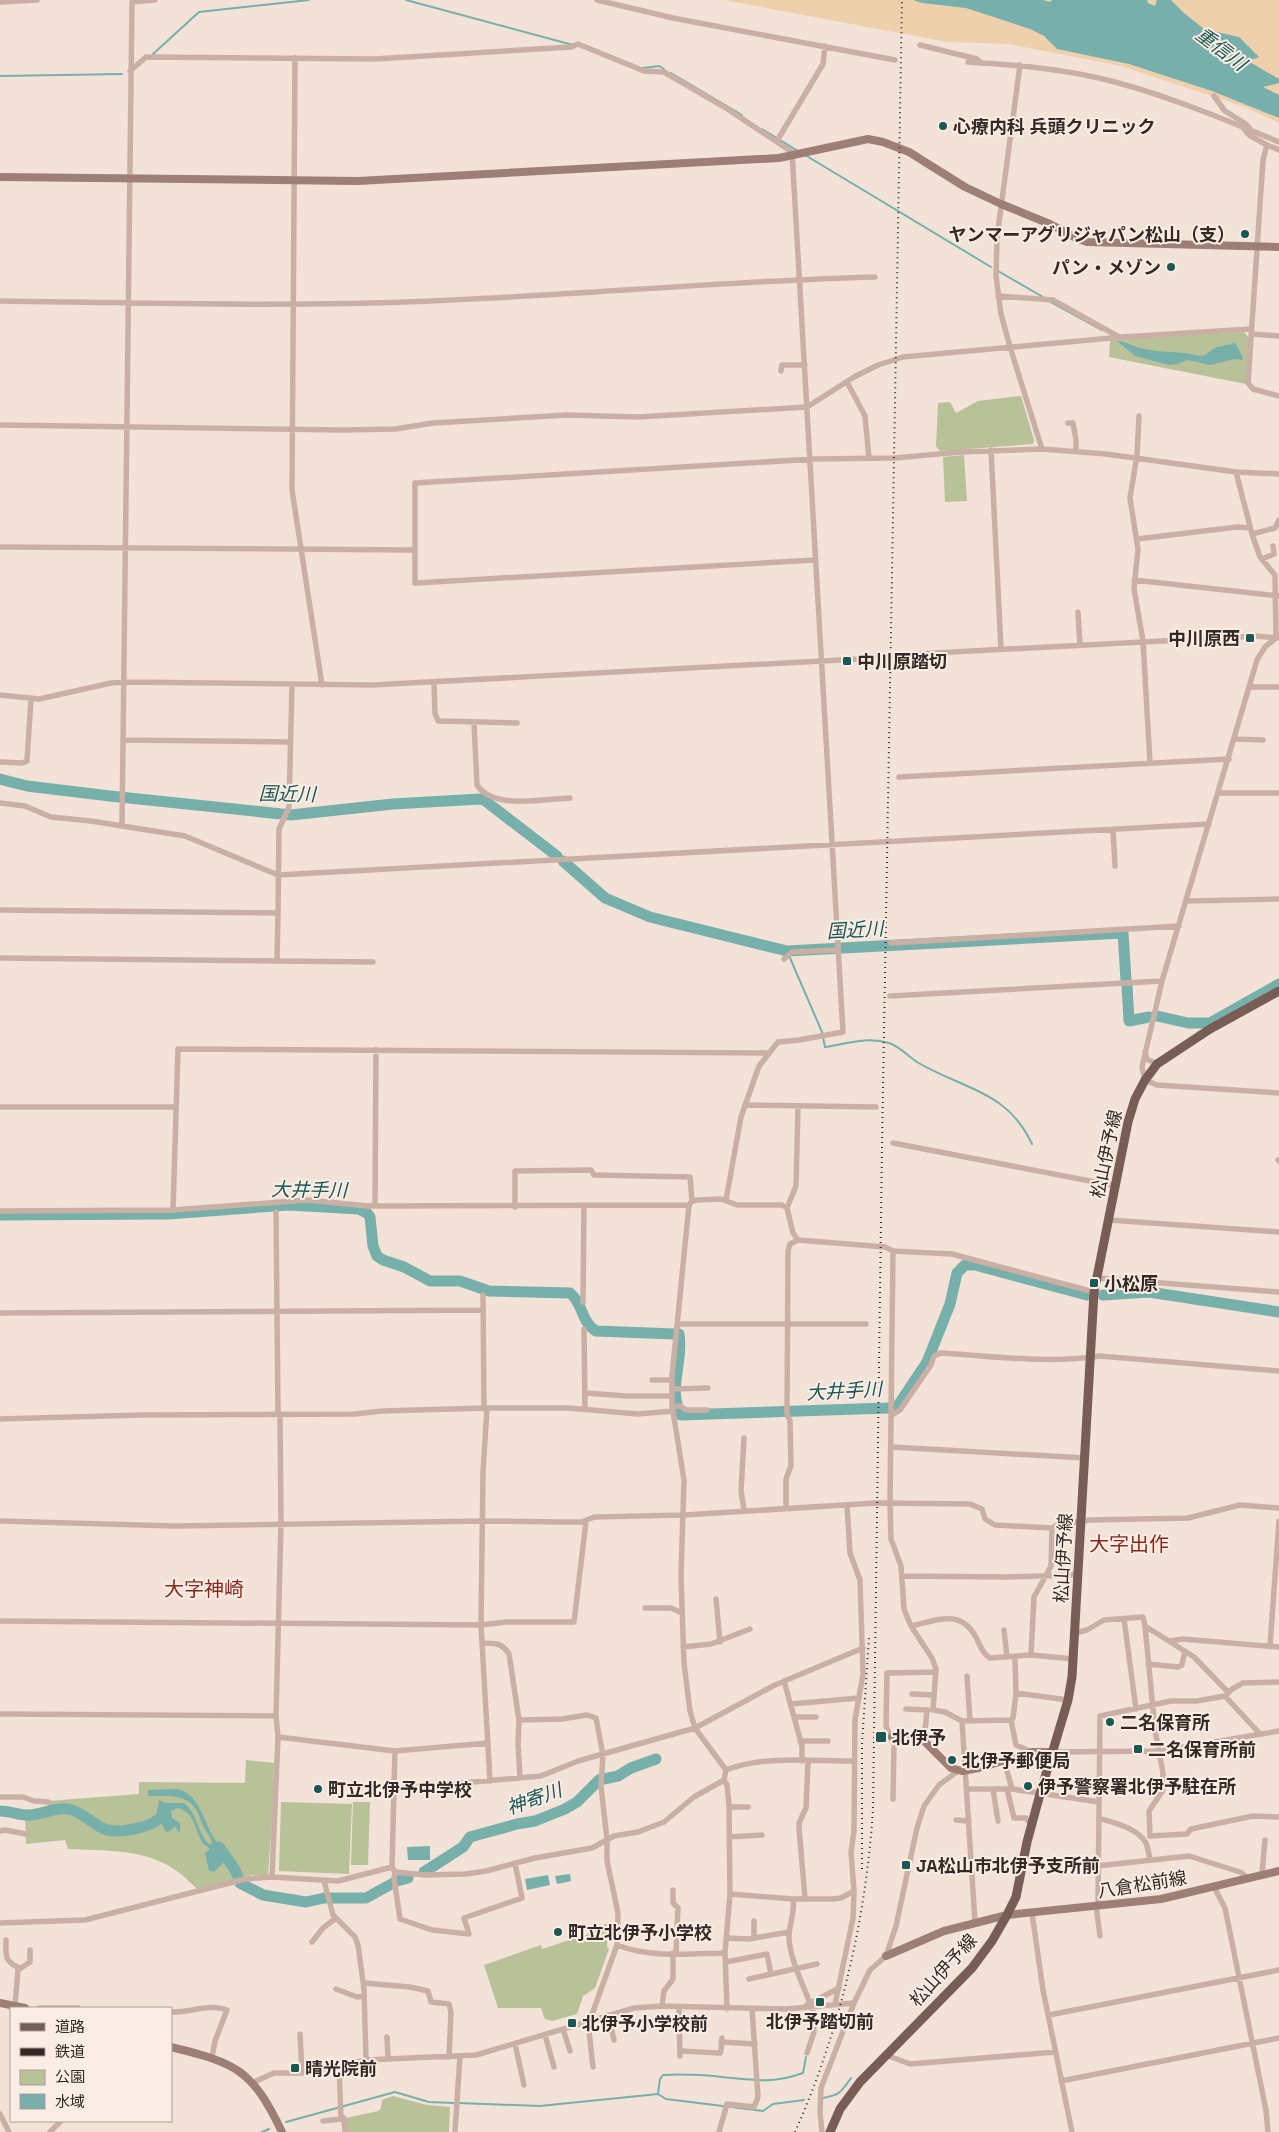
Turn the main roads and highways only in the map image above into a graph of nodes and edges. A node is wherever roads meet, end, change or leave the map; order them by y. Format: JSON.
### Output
{"nodes":[{"id":1,"x":1279,"y":991,"type":"edge"},
{"id":2,"x":830,"y":2132,"type":"edge"}],
"edges":[{"from":1,"to":2,"type":"main road","name":"松山伊予線"}]}
